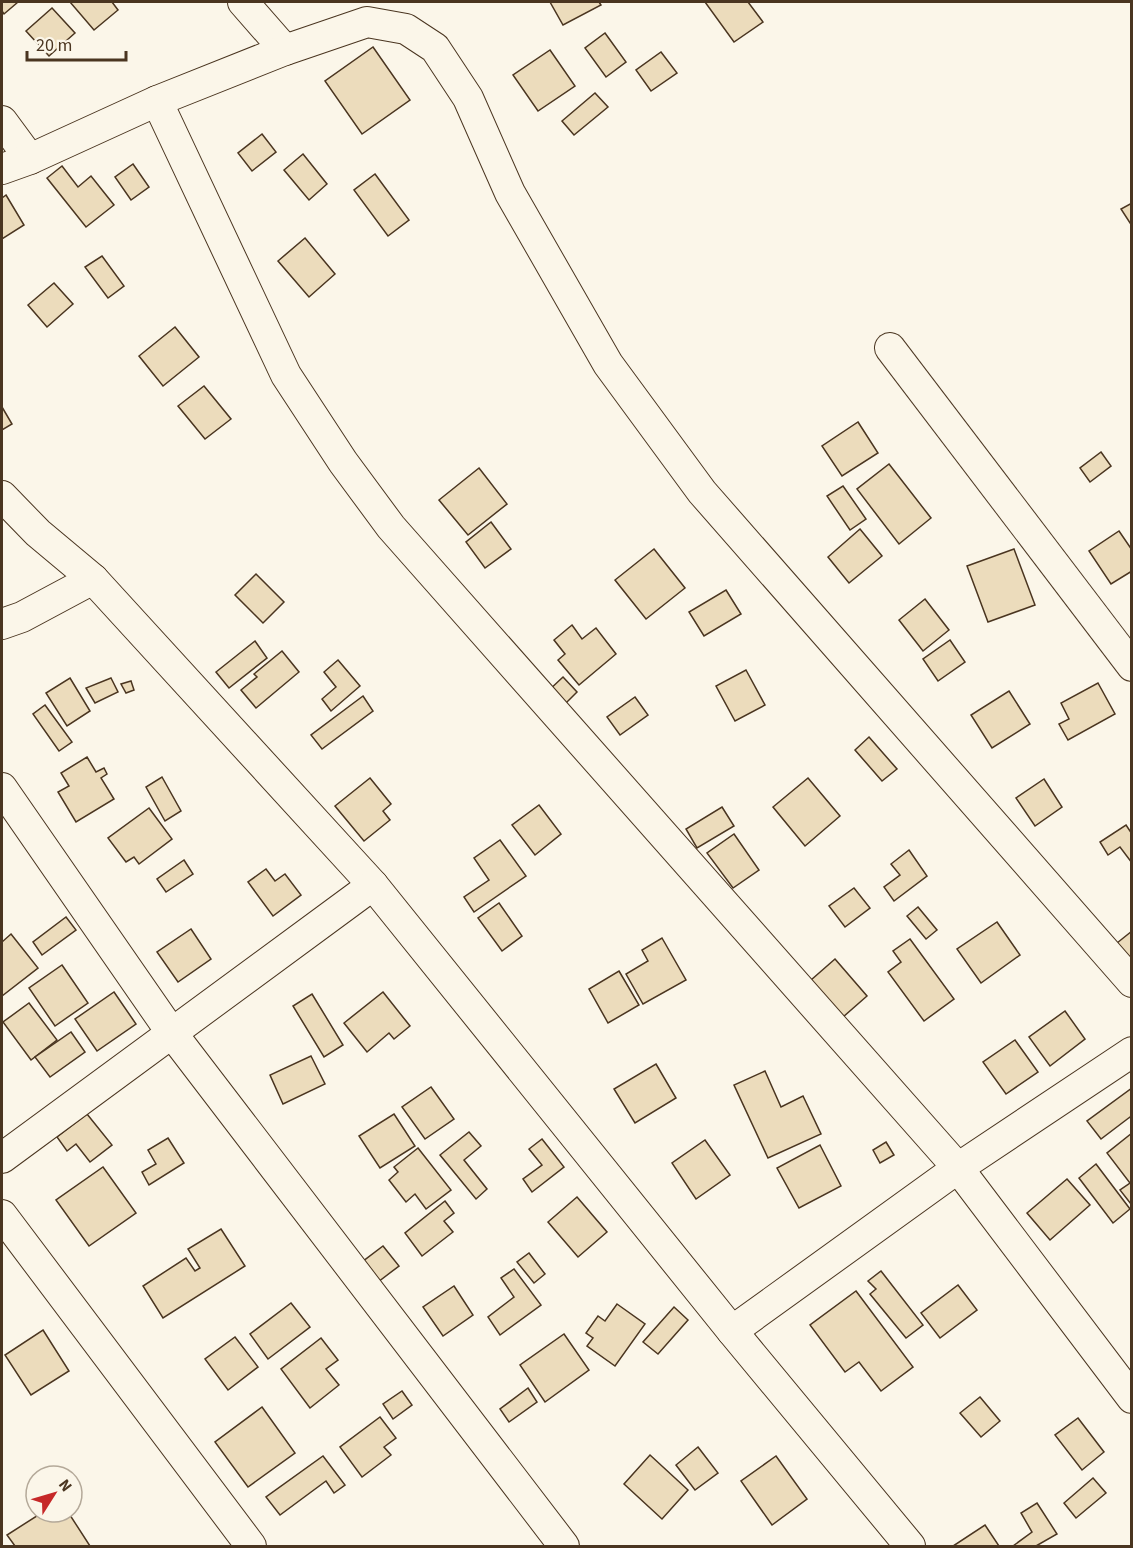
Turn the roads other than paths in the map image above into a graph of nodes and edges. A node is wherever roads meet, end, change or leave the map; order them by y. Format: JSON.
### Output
{"nodes":[{"id":1,"x":243,"y":2,"type":"edge"},
{"id":2,"x":285,"y":50,"type":"junction"},
{"id":3,"x":157,"y":101,"type":"junction"},
{"id":4,"x":2,"y":121,"type":"edge"},
{"id":5,"x":30,"y":159,"type":"junction"},
{"id":6,"x":2,"y":169,"type":"edge"},
{"id":7,"x":890,"y":348,"type":"dead end"},
{"id":8,"x":2,"y":496,"type":"edge"},
{"id":9,"x":93,"y":579,"type":"junction"},
{"id":10,"x":2,"y":624,"type":"edge"},
{"id":11,"x":1131,"y":666,"type":"edge"},
{"id":12,"x":2,"y":788,"type":"edge"},
{"id":13,"x":373,"y":885,"type":"junction"},
{"id":14,"x":1131,"y":982,"type":"edge"},
{"id":15,"x":171,"y":1032,"type":"junction"},
{"id":16,"x":1131,"y":1052,"type":"edge"},
{"id":17,"x":2,"y":1158,"type":"edge"},
{"id":18,"x":958,"y":1168,"type":"junction"},
{"id":19,"x":2,"y":1215,"type":"edge"},
{"id":20,"x":732,"y":1331,"type":"junction"},
{"id":21,"x":1131,"y":1398,"type":"edge"},
{"id":22,"x":251,"y":1546,"type":"edge"},
{"id":23,"x":564,"y":1546,"type":"edge"},
{"id":24,"x":910,"y":1546,"type":"edge"}],
"edges":[{"from":1,"to":2,"type":"street"},
{"from":2,"to":3,"type":"street"},
{"from":2,"to":14,"type":"street"},
{"from":3,"to":5,"type":"street"},
{"from":3,"to":18,"type":"street"},
{"from":4,"to":5,"type":"street"},
{"from":5,"to":6,"type":"street"},
{"from":7,"to":11,"type":"street"},
{"from":8,"to":9,"type":"street"},
{"from":9,"to":10,"type":"street"},
{"from":9,"to":13,"type":"street"},
{"from":12,"to":15,"type":"street"},
{"from":13,"to":15,"type":"street"},
{"from":13,"to":20,"type":"street"},
{"from":15,"to":17,"type":"street"},
{"from":15,"to":23,"type":"street"},
{"from":16,"to":18,"type":"street"},
{"from":18,"to":20,"type":"street"},
{"from":18,"to":21,"type":"street"},
{"from":19,"to":22,"type":"street"},
{"from":20,"to":24,"type":"street"}]}
